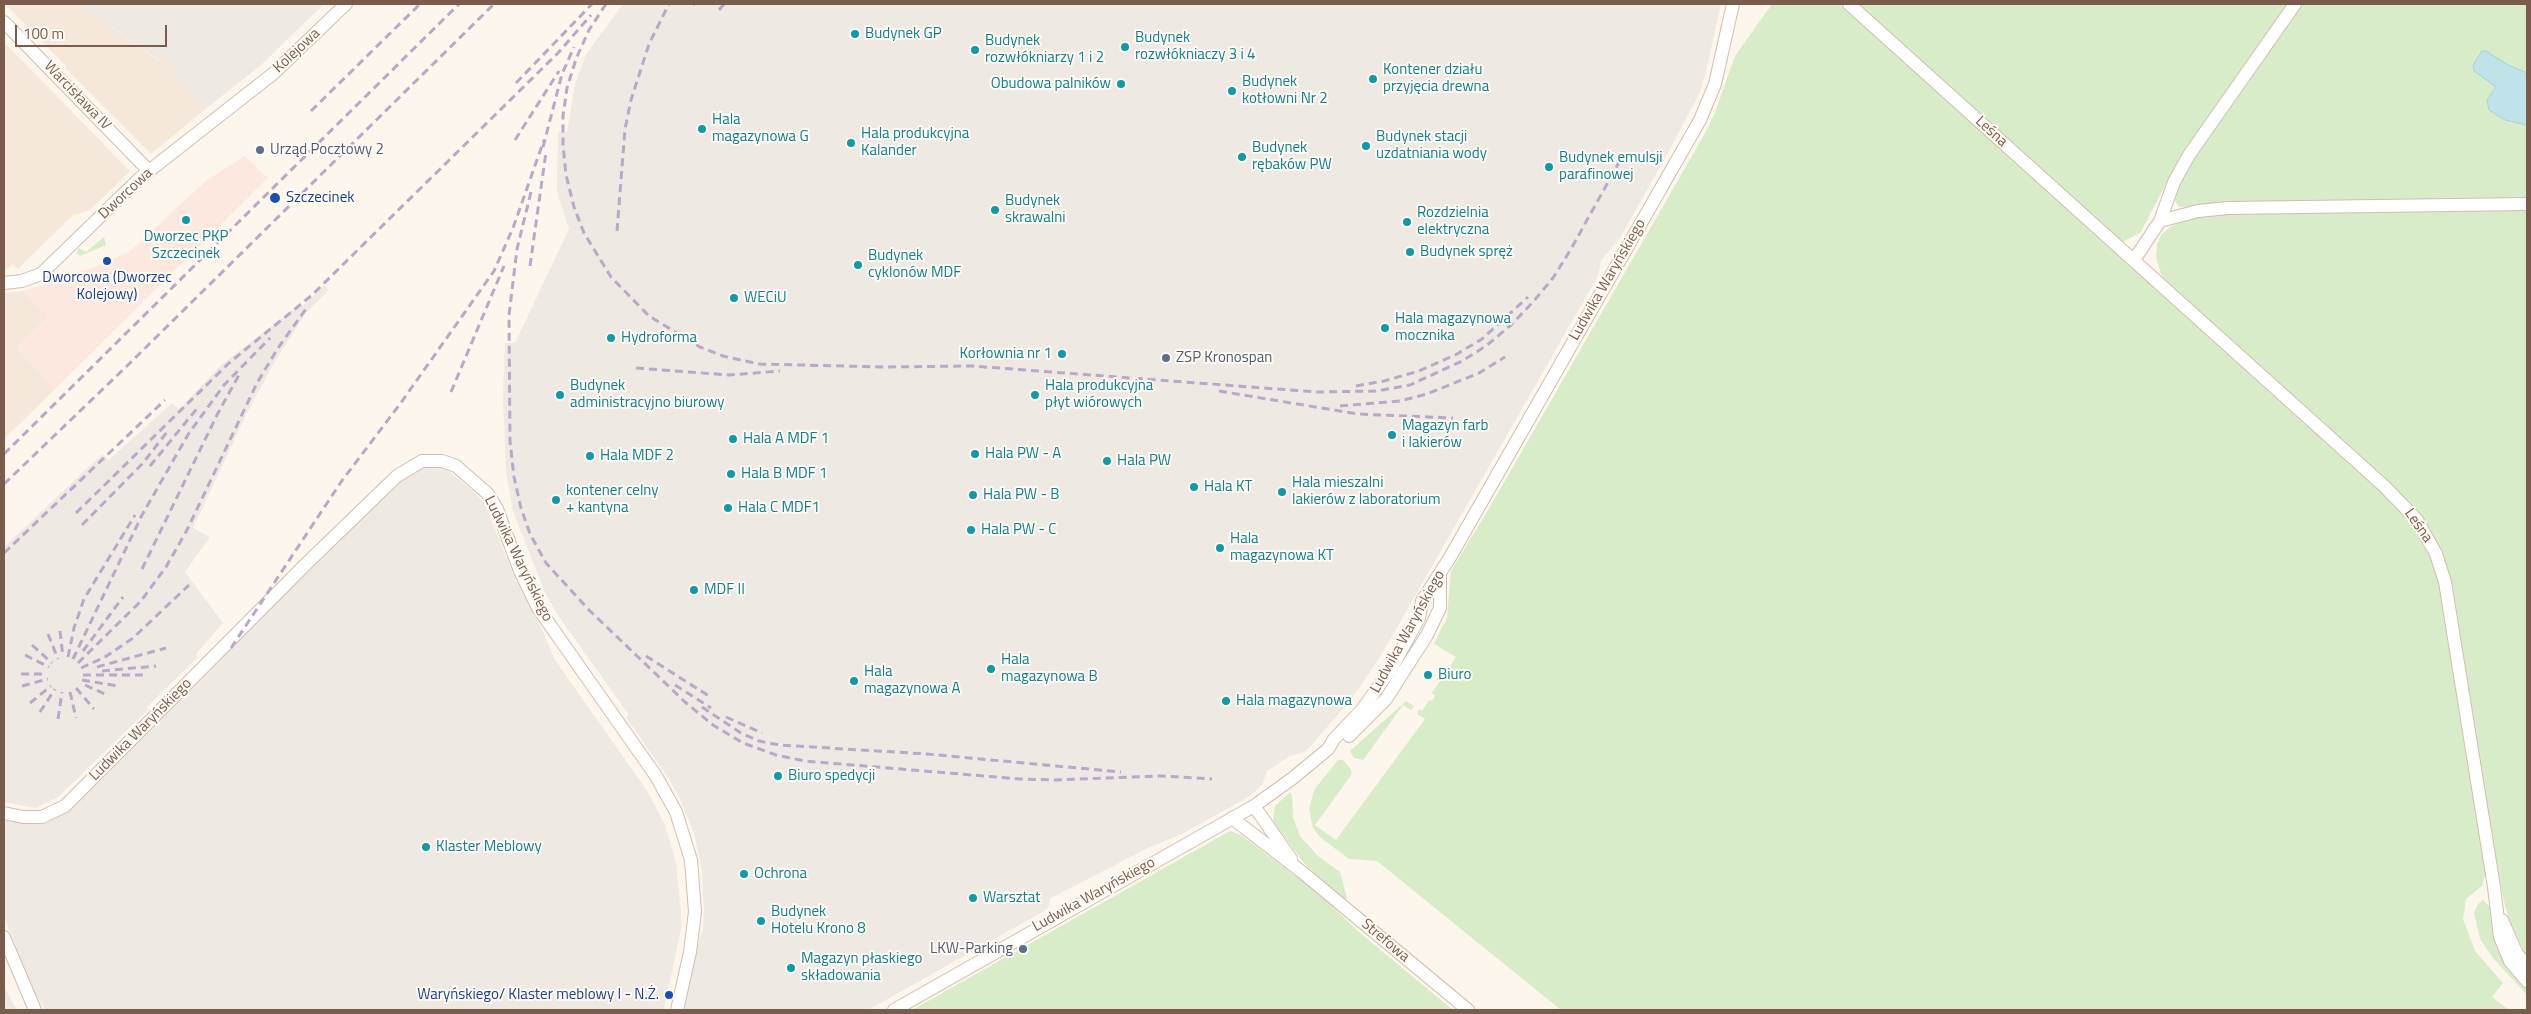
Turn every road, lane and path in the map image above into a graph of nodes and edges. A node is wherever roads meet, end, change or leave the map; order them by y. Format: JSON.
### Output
{"nodes":[{"id":1,"x":346,"y":4,"type":"edge"},
{"id":2,"x":1733,"y":4,"type":"edge"},
{"id":3,"x":1849,"y":4,"type":"edge"},
{"id":4,"x":2296,"y":4,"type":"edge"},
{"id":5,"x":4,"y":22,"type":"edge"},
{"id":6,"x":245,"y":95,"type":"joint"},
{"id":7,"x":149,"y":171,"type":"junction"},
{"id":8,"x":2527,"y":204,"type":"edge"},
{"id":9,"x":2160,"y":221,"type":"junction"},
{"id":10,"x":2134,"y":260,"type":"junction"},
{"id":11,"x":4,"y":282,"type":"edge"},
{"id":12,"x":1440,"y":573,"type":"junction"},
{"id":13,"x":1334,"y":744,"type":"junction"},
{"id":14,"x":1254,"y":806,"type":"junction"},
{"id":15,"x":4,"y":813,"type":"edge"},
{"id":16,"x":1232,"y":818,"type":"junction"},
{"id":17,"x":1302,"y":872,"type":"junction"},
{"id":18,"x":2496,"y":904,"type":"junction"},
{"id":19,"x":4,"y":937,"type":"edge"},
{"id":20,"x":2527,"y":967,"type":"edge"},
{"id":21,"x":2527,"y":981,"type":"edge"},
{"id":22,"x":35,"y":1010,"type":"edge"},
{"id":23,"x":677,"y":1010,"type":"edge"},
{"id":24,"x":894,"y":1010,"type":"edge"},
{"id":25,"x":1468,"y":1010,"type":"edge"}],
"edges":[{"from":1,"to":6,"type":"street","name":"Kolejowa"},
{"from":2,"to":12,"type":"street","name":"Ludwika Waryńskiego"},
{"from":3,"to":10,"type":"street","name":"Leśna"},
{"from":4,"to":9,"type":"street"},
{"from":5,"to":7,"type":"street","name":"Warcisława IV"},
{"from":6,"to":7,"type":"street","name":"Dworcowa"},
{"from":7,"to":11,"type":"street","name":"Dworcowa"},
{"from":8,"to":9,"type":"street"},
{"from":9,"to":10,"type":"street"},
{"from":10,"to":18,"type":"street","name":"Leśna"},
{"from":12,"to":13,"type":"street","name":"Ludwika Waryńskiego"},
{"from":12,"to":13,"type":"street"},
{"from":13,"to":14,"type":"street","name":"Ludwika Waryńskiego"},
{"from":14,"to":16,"type":"street","name":"Ludwika Waryńskiego"},
{"from":14,"to":17,"type":"street","name":"Strefowa"},
{"from":15,"to":23,"type":"street","name":"Ludwika Waryńskiego"},
{"from":16,"to":17,"type":"street","name":"Strefowa"},
{"from":16,"to":24,"type":"street","name":"Ludwika Waryńskiego"},
{"from":17,"to":25,"type":"street","name":"Strefowa"},
{"from":18,"to":20,"type":"street","name":"Leśna"},
{"from":18,"to":21,"type":"street","name":"Leśna"},
{"from":19,"to":22,"type":"street"}]}
